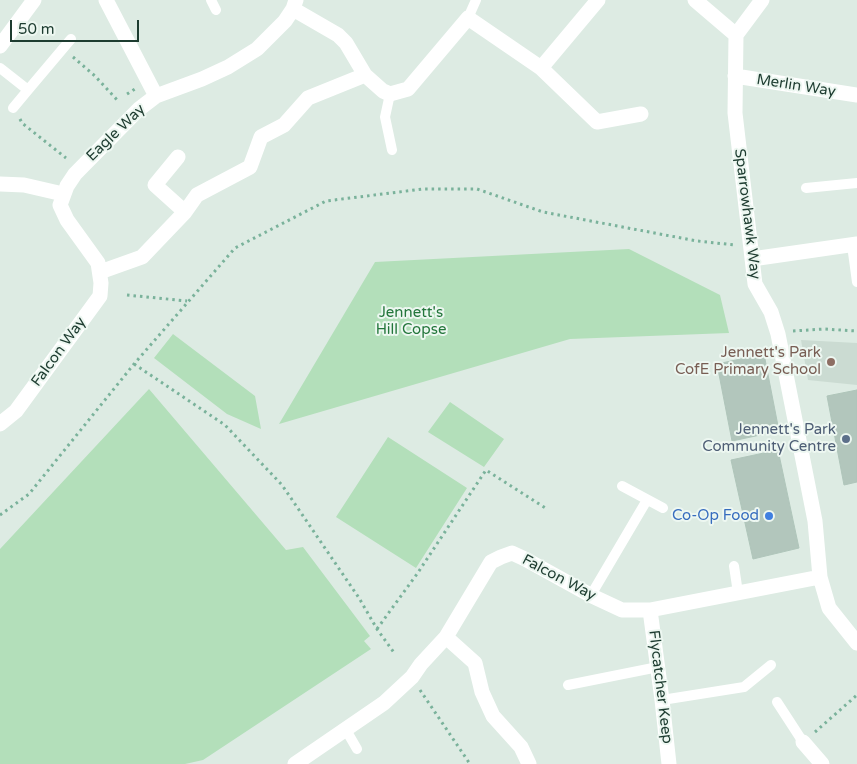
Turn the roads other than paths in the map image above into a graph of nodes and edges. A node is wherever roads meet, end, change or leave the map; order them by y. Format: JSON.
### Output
{"nodes":[{"id":1,"x":34,"y":0,"type":"edge"},
{"id":2,"x":106,"y":0,"type":"edge"},
{"id":3,"x":211,"y":0,"type":"edge"},
{"id":4,"x":476,"y":0,"type":"edge"},
{"id":5,"x":598,"y":0,"type":"edge"},
{"id":6,"x":696,"y":0,"type":"edge"},
{"id":7,"x":762,"y":0,"type":"edge"},
{"id":8,"x":295,"y":4,"type":"edge"},
{"id":9,"x":216,"y":10,"type":"dead end"},
{"id":10,"x":468,"y":18,"type":"junction"},
{"id":11,"x":736,"y":35,"type":"junction"},
{"id":12,"x":71,"y":39,"type":"dead end"},
{"id":13,"x":0,"y":46,"type":"edge"},
{"id":14,"x":0,"y":68,"type":"edge"},
{"id":15,"x":542,"y":68,"type":"junction"},
{"id":16,"x":364,"y":75,"type":"junction"},
{"id":17,"x":735,"y":76,"type":"junction"},
{"id":18,"x":28,"y":90,"type":"junction"},
{"id":19,"x":390,"y":94,"type":"junction"},
{"id":20,"x":857,"y":95,"type":"edge"},
{"id":21,"x":156,"y":96,"type":"junction"},
{"id":22,"x":13,"y":108,"type":"road end"},
{"id":23,"x":641,"y":114,"type":"dead end"},
{"id":24,"x":392,"y":150,"type":"dead end"},
{"id":25,"x":178,"y":158,"type":"dead end"},
{"id":26,"x":857,"y":183,"type":"edge"},
{"id":27,"x":0,"y":184,"type":"edge"},
{"id":28,"x":806,"y":188,"type":"dead end"},
{"id":29,"x":63,"y":194,"type":"junction"},
{"id":30,"x":185,"y":212,"type":"junction"},
{"id":31,"x":854,"y":244,"type":"edge"},
{"id":32,"x":752,"y":259,"type":"junction"},
{"id":33,"x":100,"y":272,"type":"junction"},
{"id":34,"x":857,"y":282,"type":"edge"},
{"id":35,"x":0,"y":424,"type":"edge"},
{"id":36,"x":622,"y":486,"type":"dead end"},
{"id":37,"x":647,"y":500,"type":"junction"},
{"id":38,"x":663,"y":508,"type":"dead end"},
{"id":39,"x":734,"y":566,"type":"dead end"},
{"id":40,"x":820,"y":578,"type":"junction"},
{"id":41,"x":738,"y":593,"type":"junction"},
{"id":42,"x":591,"y":596,"type":"junction"},
{"id":43,"x":650,"y":610,"type":"junction"},
{"id":44,"x":446,"y":637,"type":"junction"},
{"id":45,"x":857,"y":643,"type":"edge"},
{"id":46,"x":771,"y":664,"type":"dead end"},
{"id":47,"x":658,"y":668,"type":"junction"},
{"id":48,"x":568,"y":685,"type":"dead end"},
{"id":49,"x":662,"y":700,"type":"junction"},
{"id":50,"x":777,"y":702,"type":"dead end"},
{"id":51,"x":346,"y":730,"type":"junction"},
{"id":52,"x":803,"y":742,"type":"joint"},
{"id":53,"x":357,"y":749,"type":"dead end"},
{"id":54,"x":295,"y":764,"type":"edge"},
{"id":55,"x":529,"y":764,"type":"edge"},
{"id":56,"x":669,"y":764,"type":"edge"},
{"id":57,"x":822,"y":764,"type":"edge"}],
"edges":[{"from":1,"to":13,"type":"street"},
{"from":2,"to":21,"type":"street"},
{"from":3,"to":9,"type":"lane"},
{"from":4,"to":10,"type":"lane"},
{"from":5,"to":15,"type":"street"},
{"from":6,"to":11,"type":"street"},
{"from":7,"to":11,"type":"street"},
{"from":8,"to":16,"type":"street"},
{"from":8,"to":21,"type":"street","name":"Eagle Way"},
{"from":10,"to":15,"type":"street"},
{"from":10,"to":19,"type":"street"},
{"from":11,"to":17,"type":"street","name":"Sparrowhawk Way"},
{"from":12,"to":18,"type":"lane"},
{"from":14,"to":18,"type":"lane"},
{"from":15,"to":23,"type":"street"},
{"from":16,"to":19,"type":"street"},
{"from":16,"to":30,"type":"street"},
{"from":17,"to":20,"type":"street","name":"Merlin Way"},
{"from":17,"to":32,"type":"street","name":"Sparrowhawk Way"},
{"from":18,"to":22,"type":"lane"},
{"from":19,"to":24,"type":"lane"},
{"from":21,"to":29,"type":"street","name":"Eagle Way"},
{"from":25,"to":30,"type":"street"},
{"from":26,"to":28,"type":"lane"},
{"from":27,"to":29,"type":"street"},
{"from":29,"to":33,"type":"street"},
{"from":30,"to":33,"type":"street"},
{"from":31,"to":32,"type":"street"},
{"from":31,"to":34,"type":"lane"},
{"from":32,"to":40,"type":"street","name":"Sparrowhawk Way"},
{"from":33,"to":35,"type":"street","name":"Falcon Way"},
{"from":36,"to":37,"type":"lane"},
{"from":37,"to":38,"type":"lane"},
{"from":37,"to":42,"type":"lane"},
{"from":39,"to":41,"type":"lane"},
{"from":40,"to":41,"type":"street","name":"Falcon Way"},
{"from":40,"to":45,"type":"street","name":"Sparrowhawk Way"},
{"from":41,"to":43,"type":"street","name":"Falcon Way"},
{"from":42,"to":43,"type":"street","name":"Falcon Way"},
{"from":42,"to":44,"type":"street","name":"Falcon Way"},
{"from":43,"to":47,"type":"street","name":"Flycatcher Keep"},
{"from":44,"to":51,"type":"street","name":"Falcon Way"},
{"from":44,"to":55,"type":"street"},
{"from":46,"to":49,"type":"lane"},
{"from":47,"to":48,"type":"lane"},
{"from":47,"to":49,"type":"street","name":"Flycatcher Keep"},
{"from":49,"to":56,"type":"street","name":"Flycatcher Keep"},
{"from":50,"to":52,"type":"lane"},
{"from":51,"to":53,"type":"lane"},
{"from":51,"to":54,"type":"street","name":"Falcon Way"},
{"from":52,"to":57,"type":"street"}]}
